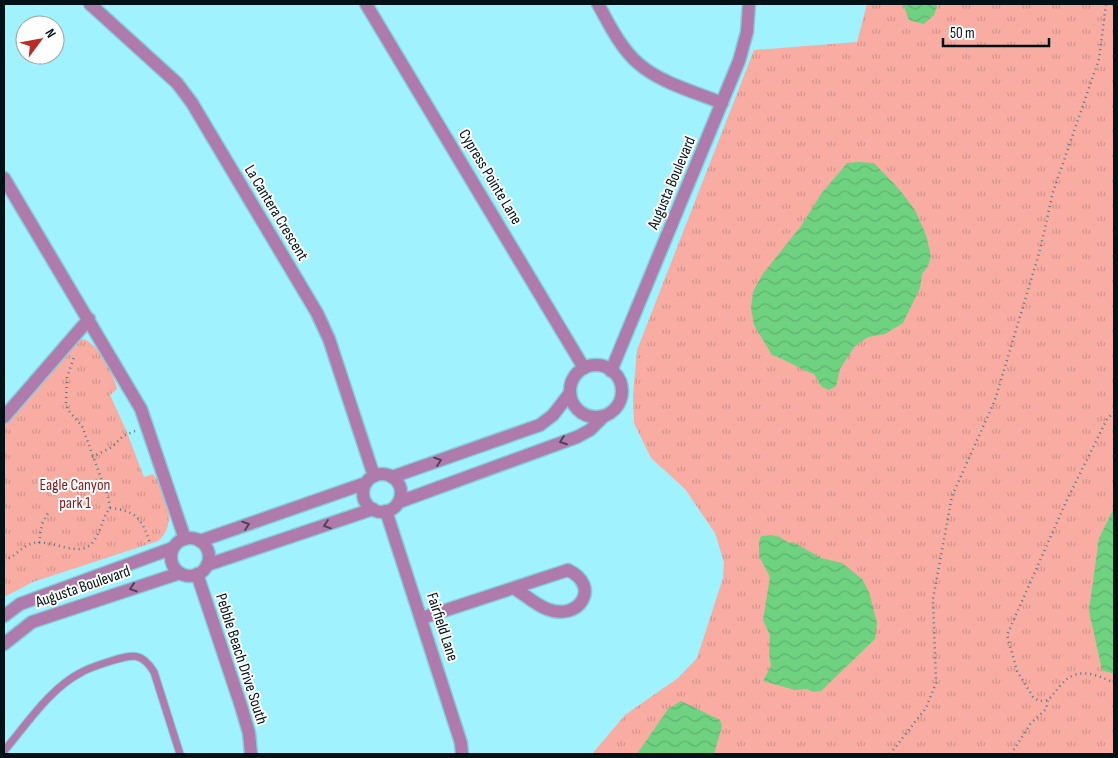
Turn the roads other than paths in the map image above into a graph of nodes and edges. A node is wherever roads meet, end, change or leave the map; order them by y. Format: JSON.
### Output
{"nodes":[{"id":1,"x":90,"y":4,"type":"edge"},
{"id":2,"x":366,"y":4,"type":"edge"},
{"id":3,"x":598,"y":4,"type":"edge"},
{"id":4,"x":749,"y":4,"type":"edge"},
{"id":5,"x":722,"y":103,"type":"junction"},
{"id":6,"x":4,"y":178,"type":"edge"},
{"id":7,"x":89,"y":319,"type":"junction"},
{"id":8,"x":584,"y":368,"type":"junction"},
{"id":9,"x":611,"y":371,"type":"junction"},
{"id":10,"x":570,"y":393,"type":"junction"},
{"id":11,"x":604,"y":416,"type":"junction"},
{"id":12,"x":4,"y":417,"type":"edge"},
{"id":13,"x":392,"y":476,"type":"junction"},
{"id":14,"x":370,"y":480,"type":"junction"},
{"id":15,"x":398,"y":502,"type":"junction"},
{"id":16,"x":373,"y":509,"type":"junction"},
{"id":17,"x":386,"y":511,"type":"junction"},
{"id":18,"x":185,"y":538,"type":"junction"},
{"id":19,"x":200,"y":541,"type":"junction"},
{"id":20,"x":173,"y":548,"type":"junction"},
{"id":21,"x":202,"y":570,"type":"junction"},
{"id":22,"x":180,"y":573,"type":"junction"},
{"id":23,"x":514,"y":588,"type":"junction"},
{"id":24,"x":4,"y":616,"type":"edge"},
{"id":25,"x":422,"y":618,"type":"junction"},
{"id":26,"x":4,"y":644,"type":"edge"},
{"id":27,"x":4,"y":751,"type":"edge"},
{"id":28,"x":180,"y":754,"type":"edge"},
{"id":29,"x":251,"y":754,"type":"edge"},
{"id":30,"x":462,"y":754,"type":"edge"}],
"edges":[{"from":1,"to":14,"type":"street","name":"La Cantera Crescent"},
{"from":2,"to":8,"type":"street","name":"Cypress Pointe Lane"},
{"from":3,"to":5,"type":"street"},
{"from":4,"to":5,"type":"street","name":"Augusta Boulevard"},
{"from":5,"to":9,"type":"street","name":"Augusta Boulevard"},
{"from":6,"to":7,"type":"street"},
{"from":7,"to":12,"type":"street"},
{"from":7,"to":18,"type":"street"},
{"from":8,"to":9,"type":"street"},
{"from":8,"to":10,"type":"street"},
{"from":9,"to":11,"type":"street"},
{"from":10,"to":11,"type":"street"},
{"from":13,"to":10,"type":"street","one_way":true},
{"from":11,"to":15,"type":"street","one_way":true},
{"from":13,"to":14,"type":"street"},
{"from":13,"to":15,"type":"street"},
{"from":14,"to":16,"type":"street"},
{"from":19,"to":14,"type":"street","one_way":true},
{"from":15,"to":17,"type":"street"},
{"from":16,"to":17,"type":"street"},
{"from":16,"to":21,"type":"street","one_way":true},
{"from":17,"to":25,"type":"street","name":"Fairfield Lane"},
{"from":18,"to":19,"type":"street"},
{"from":18,"to":20,"type":"street"},
{"from":19,"to":21,"type":"street"},
{"from":20,"to":22,"type":"street"},
{"from":20,"to":24,"type":"street","name":"Augusta Boulevard"},
{"from":21,"to":22,"type":"street"},
{"from":21,"to":29,"type":"street","name":"Pebble Beach Drive South"},
{"from":22,"to":26,"type":"street","name":"Augusta Boulevard","one_way":true},
{"from":23,"to":23,"type":"street"},
{"from":23,"to":25,"type":"street"},
{"from":25,"to":30,"type":"street","name":"Fairfield Lane"},
{"from":27,"to":28,"type":"lane"}]}
